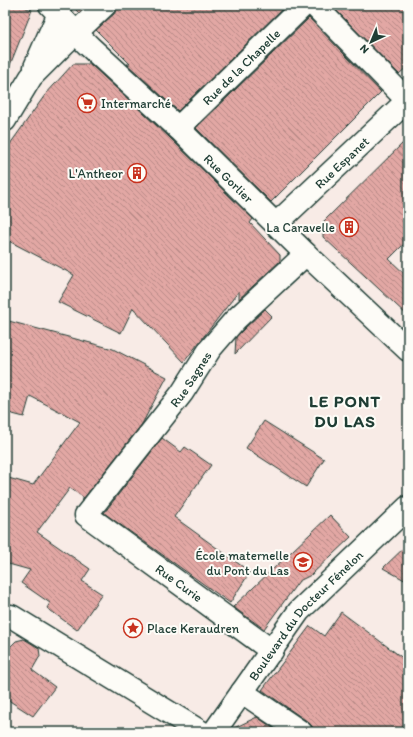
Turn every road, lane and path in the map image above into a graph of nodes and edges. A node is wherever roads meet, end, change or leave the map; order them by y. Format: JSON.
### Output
{"nodes":[{"id":1,"x":105,"y":5,"type":"edge"},
{"id":2,"x":304,"y":5,"type":"edge"},
{"id":3,"x":314,"y":5,"type":"edge"},
{"id":4,"x":55,"y":10,"type":"edge"},
{"id":5,"x":76,"y":34,"type":"junction"},
{"id":6,"x":31,"y":77,"type":"junction"},
{"id":7,"x":408,"y":100,"type":"edge"},
{"id":8,"x":5,"y":120,"type":"edge"},
{"id":9,"x":178,"y":128,"type":"junction"},
{"id":10,"x":276,"y":224,"type":"junction"},
{"id":11,"x":306,"y":254,"type":"junction"},
{"id":12,"x":408,"y":350,"type":"edge"},
{"id":13,"x":408,"y":507,"type":"edge"},
{"id":14,"x":86,"y":515,"type":"joint"},
{"id":15,"x":11,"y":616,"type":"dead end"},
{"id":16,"x":272,"y":651,"type":"junction"},
{"id":17,"x":242,"y":692,"type":"junction"},
{"id":18,"x":201,"y":732,"type":"edge"},
{"id":19,"x":214,"y":732,"type":"edge"},
{"id":20,"x":301,"y":732,"type":"edge"}],
"edges":[{"from":1,"to":5,"type":"street"},
{"from":2,"to":9,"type":"street","name":"Rue de la Chapelle"},
{"from":3,"to":7,"type":"street"},
{"from":4,"to":5,"type":"street","name":"Rue Gorlier"},
{"from":4,"to":6,"type":"street"},
{"from":5,"to":6,"type":"street"},
{"from":5,"to":9,"type":"street","name":"Rue Gorlier"},
{"from":6,"to":8,"type":"street"},
{"from":7,"to":10,"type":"street","name":"Rue Espanet"},
{"from":9,"to":10,"type":"street","name":"Rue Gorlier"},
{"from":10,"to":11,"type":"street","name":"Rue Gorlier"},
{"from":11,"to":12,"type":"street","name":"Rue Gorlier"},
{"from":11,"to":14,"type":"street","name":"Rue Sagnes"},
{"from":13,"to":16,"type":"street","name":"Boulevard du Docteur Fénelon"},
{"from":14,"to":16,"type":"street","name":"Rue Curie"},
{"from":15,"to":18,"type":"street"},
{"from":16,"to":17,"type":"street","name":"Boulevard du Docteur Fénelon"},
{"from":17,"to":19,"type":"street","name":"Boulevard du Docteur Fénelon"},
{"from":17,"to":20,"type":"street"}]}
